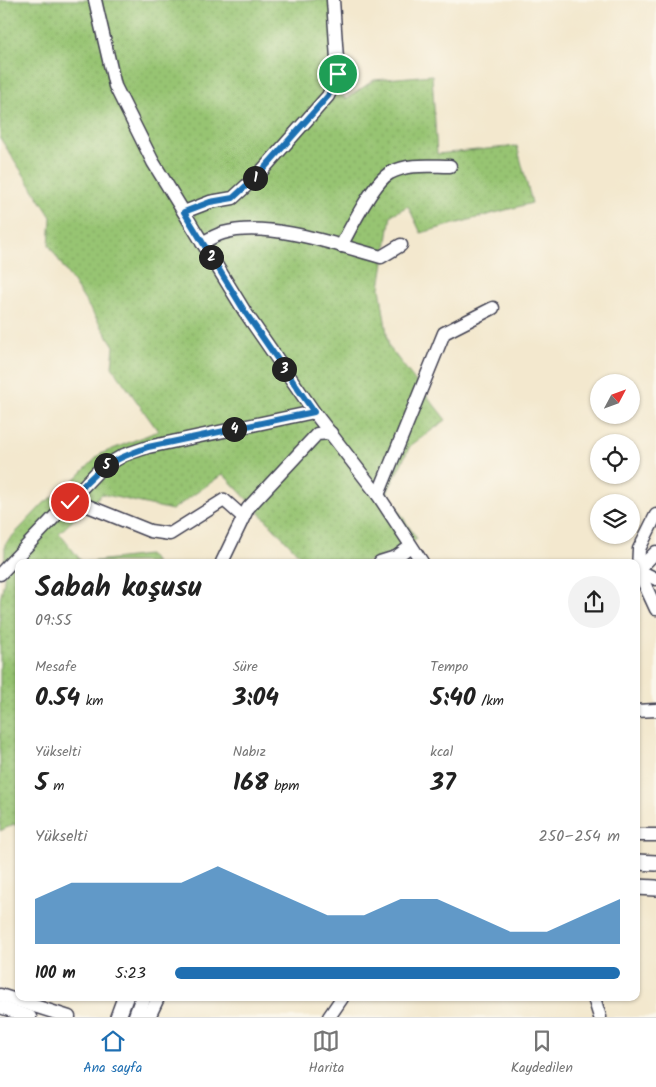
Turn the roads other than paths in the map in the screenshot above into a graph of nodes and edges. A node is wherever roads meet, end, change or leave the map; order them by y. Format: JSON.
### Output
{"nodes":[{"id":1,"x":95,"y":0,"type":"edge"},
{"id":2,"x":333,"y":0,"type":"edge"},
{"id":3,"x":450,"y":166,"type":"dead end"},
{"id":4,"x":184,"y":212,"type":"junction"},
{"id":5,"x":202,"y":242,"type":"junction"},
{"id":6,"x":401,"y":245,"type":"dead end"},
{"id":7,"x":341,"y":246,"type":"junction"},
{"id":8,"x":493,"y":308,"type":"dead end"},
{"id":9,"x":314,"y":412,"type":"junction"},
{"id":10,"x":331,"y":433,"type":"junction"},
{"id":11,"x":378,"y":495,"type":"junction"},
{"id":12,"x":70,"y":502,"type":"junction"},
{"id":13,"x":656,"y":515,"type":"edge"},
{"id":14,"x":242,"y":516,"type":"junction"},
{"id":15,"x":411,"y":546,"type":"junction"},
{"id":16,"x":656,"y":552,"type":"edge"},
{"id":17,"x":223,"y":559,"type":"edge"},
{"id":18,"x":388,"y":559,"type":"edge"},
{"id":19,"x":420,"y":559,"type":"edge"},
{"id":20,"x":638,"y":559,"type":"edge"},
{"id":21,"x":640,"y":568,"type":"edge"},
{"id":22,"x":640,"y":572,"type":"edge"},
{"id":23,"x":0,"y":574,"type":"edge"},
{"id":24,"x":640,"y":577,"type":"edge"},
{"id":25,"x":656,"y":579,"type":"edge"},
{"id":26,"x":656,"y":609,"type":"edge"},
{"id":27,"x":656,"y":710,"type":"edge"},
{"id":28,"x":640,"y":711,"type":"edge"},
{"id":29,"x":640,"y":835,"type":"edge"},
{"id":30,"x":656,"y":835,"type":"edge"},
{"id":31,"x":640,"y":862,"type":"edge"},
{"id":32,"x":656,"y":863,"type":"edge"},
{"id":33,"x":640,"y":887,"type":"edge"},
{"id":34,"x":656,"y":888,"type":"edge"},
{"id":35,"x":0,"y":995,"type":"edge"},
{"id":36,"x":15,"y":1000,"type":"edge"},
{"id":37,"x":19,"y":1001,"type":"edge"},
{"id":38,"x":124,"y":1001,"type":"edge"},
{"id":39,"x":142,"y":1001,"type":"edge"},
{"id":40,"x":157,"y":1001,"type":"edge"},
{"id":41,"x":340,"y":1001,"type":"edge"},
{"id":42,"x":595,"y":1001,"type":"edge"},
{"id":43,"x":0,"y":1007,"type":"edge"},
{"id":44,"x":30,"y":1017,"type":"edge"},
{"id":45,"x":69,"y":1017,"type":"edge"},
{"id":46,"x":118,"y":1017,"type":"edge"},
{"id":47,"x":136,"y":1017,"type":"edge"},
{"id":48,"x":149,"y":1017,"type":"edge"},
{"id":49,"x":329,"y":1017,"type":"edge"},
{"id":50,"x":600,"y":1017,"type":"edge"}],
"edges":[{"from":1,"to":4,"type":"street"},
{"from":2,"to":4,"type":"street"},
{"from":3,"to":7,"type":"street"},
{"from":4,"to":5,"type":"street"},
{"from":5,"to":7,"type":"street"},
{"from":5,"to":9,"type":"street"},
{"from":6,"to":7,"type":"street"},
{"from":8,"to":11,"type":"street"},
{"from":9,"to":10,"type":"street"},
{"from":9,"to":12,"type":"street"},
{"from":10,"to":11,"type":"street"},
{"from":10,"to":14,"type":"street"},
{"from":11,"to":15,"type":"street"},
{"from":12,"to":14,"type":"street"},
{"from":12,"to":23,"type":"street"},
{"from":13,"to":20,"type":"street"},
{"from":14,"to":17,"type":"street"},
{"from":15,"to":18,"type":"street"},
{"from":15,"to":19,"type":"street"},
{"from":16,"to":21,"type":"street"},
{"from":22,"to":25,"type":"street"},
{"from":24,"to":26,"type":"street"},
{"from":27,"to":28,"type":"street"},
{"from":29,"to":30,"type":"street"},
{"from":31,"to":32,"type":"main road"},
{"from":33,"to":34,"type":"main road"},
{"from":35,"to":36,"type":"street"},
{"from":37,"to":45,"type":"street"},
{"from":38,"to":46,"type":"main road"},
{"from":39,"to":47,"type":"main road"},
{"from":40,"to":48,"type":"street"},
{"from":41,"to":49,"type":"street"},
{"from":42,"to":50,"type":"street"},
{"from":43,"to":44,"type":"street"}]}
